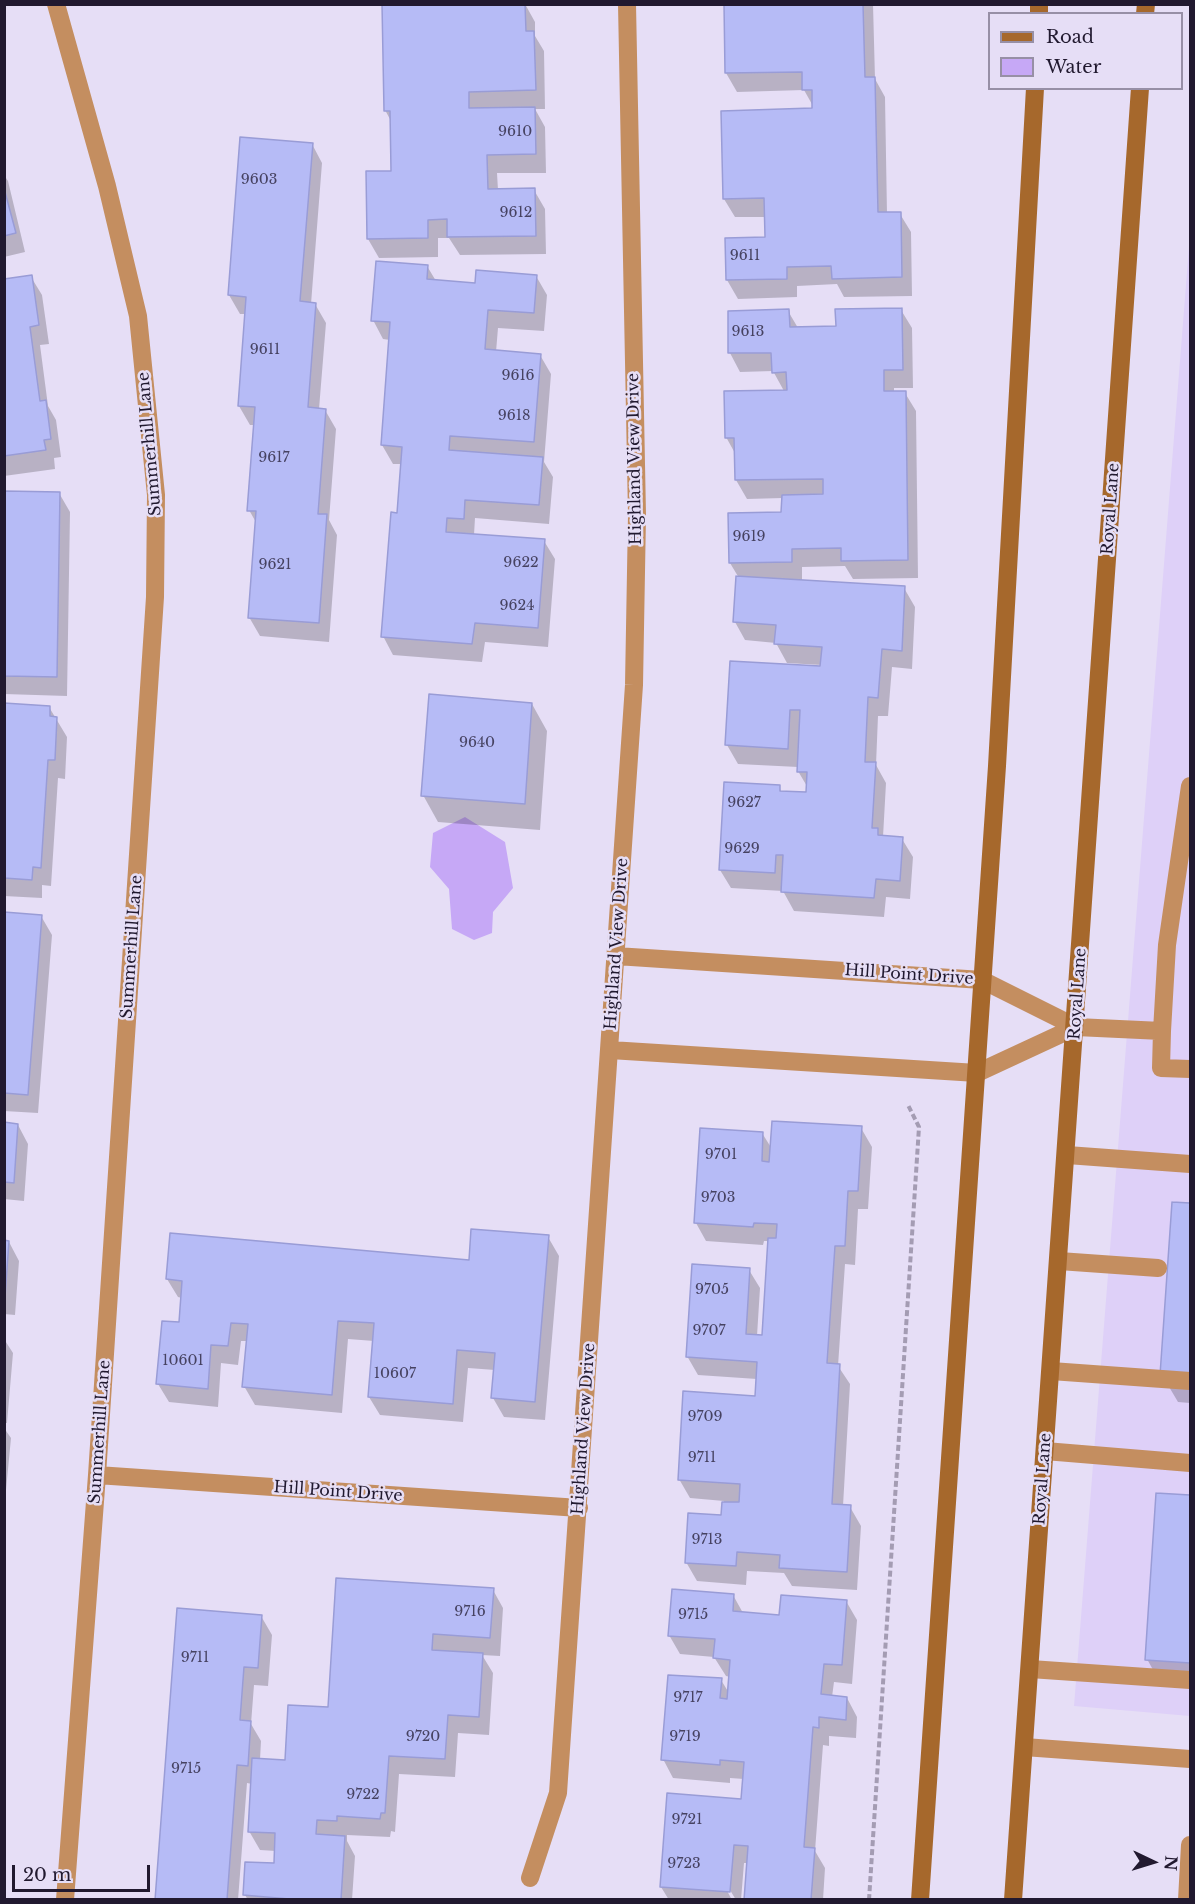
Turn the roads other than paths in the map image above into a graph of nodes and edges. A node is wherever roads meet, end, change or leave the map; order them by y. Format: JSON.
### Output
{"nodes":[{"id":1,"x":57,"y":4,"type":"edge"},
{"id":2,"x":627,"y":4,"type":"edge"},
{"id":3,"x":1035,"y":90,"type":"edge"},
{"id":4,"x":1140,"y":90,"type":"edge"},
{"id":5,"x":1191,"y":786,"type":"edge"},
{"id":6,"x":616,"y":956,"type":"junction"},
{"id":7,"x":982,"y":980,"type":"junction"},
{"id":8,"x":1076,"y":1027,"type":"junction"},
{"id":9,"x":1162,"y":1031,"type":"junction"},
{"id":10,"x":610,"y":1050,"type":"junction"},
{"id":11,"x":1191,"y":1069,"type":"edge"},
{"id":12,"x":977,"y":1072,"type":"junction"},
{"id":13,"x":1066,"y":1155,"type":"junction"},
{"id":14,"x":1191,"y":1164,"type":"edge"},
{"id":15,"x":1059,"y":1261,"type":"junction"},
{"id":16,"x":1158,"y":1268,"type":"dead end"},
{"id":17,"x":1052,"y":1371,"type":"junction"},
{"id":18,"x":1191,"y":1381,"type":"edge"},
{"id":19,"x":1045,"y":1451,"type":"junction"},
{"id":20,"x":1191,"y":1463,"type":"edge"},
{"id":21,"x":97,"y":1475,"type":"junction"},
{"id":22,"x":579,"y":1508,"type":"junction"},
{"id":23,"x":1030,"y":1669,"type":"junction"},
{"id":24,"x":1191,"y":1680,"type":"edge"},
{"id":25,"x":1024,"y":1747,"type":"junction"},
{"id":26,"x":1191,"y":1759,"type":"edge"},
{"id":27,"x":1191,"y":1845,"type":"edge"},
{"id":28,"x":530,"y":1878,"type":"dead end"},
{"id":29,"x":64,"y":1899,"type":"edge"},
{"id":30,"x":920,"y":1899,"type":"edge"},
{"id":31,"x":1013,"y":1899,"type":"edge"},
{"id":32,"x":1187,"y":1899,"type":"edge"}],
"edges":[{"from":1,"to":21,"type":"street","name":"Summerhill Lane"},
{"from":2,"to":6,"type":"street","name":"Highland View Drive"},
{"from":3,"to":7,"type":"main road"},
{"from":4,"to":8,"type":"main road","name":"Royal Lane"},
{"from":5,"to":9,"type":"street"},
{"from":6,"to":7,"type":"street","name":"Hill Point Drive"},
{"from":6,"to":10,"type":"street","name":"Highland View Drive"},
{"from":7,"to":8,"type":"street","name":"Hill Point Drive"},
{"from":7,"to":12,"type":"main road"},
{"from":8,"to":9,"type":"street"},
{"from":8,"to":12,"type":"street"},
{"from":8,"to":13,"type":"main road","name":"Royal Lane"},
{"from":9,"to":11,"type":"street"},
{"from":10,"to":12,"type":"street"},
{"from":10,"to":22,"type":"street","name":"Highland View Drive"},
{"from":12,"to":30,"type":"main road"},
{"from":13,"to":14,"type":"street"},
{"from":13,"to":15,"type":"main road","name":"Royal Lane"},
{"from":15,"to":16,"type":"street"},
{"from":15,"to":17,"type":"main road","name":"Royal Lane"},
{"from":17,"to":18,"type":"street"},
{"from":17,"to":19,"type":"main road","name":"Royal Lane"},
{"from":19,"to":20,"type":"street"},
{"from":19,"to":23,"type":"main road","name":"Royal Lane"},
{"from":21,"to":22,"type":"street","name":"Hill Point Drive"},
{"from":21,"to":29,"type":"street","name":"Summerhill Lane"},
{"from":22,"to":28,"type":"street","name":"Highland View Drive"},
{"from":23,"to":24,"type":"street"},
{"from":23,"to":25,"type":"main road","name":"Royal Lane"},
{"from":25,"to":26,"type":"street"},
{"from":25,"to":31,"type":"main road","name":"Royal Lane"},
{"from":27,"to":32,"type":"street"}]}
